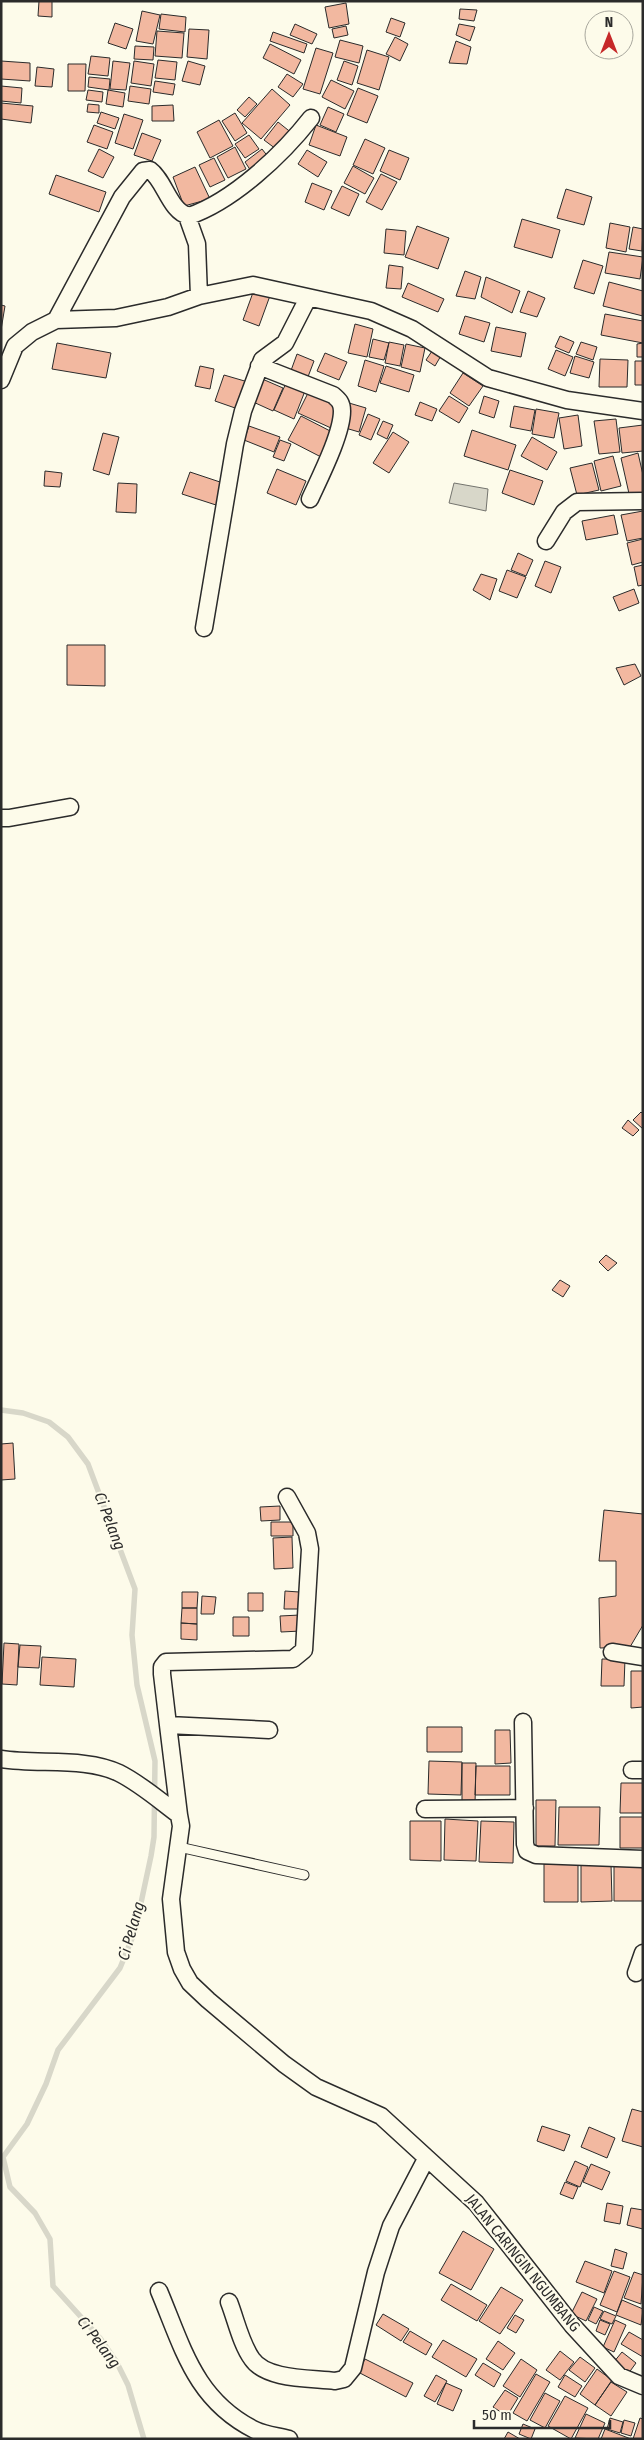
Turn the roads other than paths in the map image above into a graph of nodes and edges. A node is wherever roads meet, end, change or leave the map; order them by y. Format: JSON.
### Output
{"nodes":[{"id":1,"x":311,"y":118,"type":"dead end"},
{"id":2,"x":187,"y":216,"type":"junction"},
{"id":3,"x":199,"y":296,"type":"junction"},
{"id":4,"x":308,"y":298,"type":"junction"},
{"id":5,"x":56,"y":320,"type":"junction"},
{"id":6,"x":259,"y":366,"type":"junction"},
{"id":7,"x":1,"y":380,"type":"edge"},
{"id":8,"x":643,"y":412,"type":"edge"},
{"id":9,"x":310,"y":499,"type":"dead end"},
{"id":10,"x":643,"y":501,"type":"edge"},
{"id":11,"x":546,"y":541,"type":"dead end"},
{"id":12,"x":204,"y":628,"type":"dead end"},
{"id":13,"x":70,"y":807,"type":"dead end"},
{"id":14,"x":1,"y":818,"type":"edge"},
{"id":15,"x":287,"y":1498,"type":"dead end"},
{"id":16,"x":612,"y":1652,"type":"dead end"},
{"id":17,"x":643,"y":1657,"type":"edge"},
{"id":18,"x":523,"y":1722,"type":"dead end"},
{"id":19,"x":168,"y":1725,"type":"junction"},
{"id":20,"x":269,"y":1730,"type":"dead end"},
{"id":21,"x":1,"y":1759,"type":"edge"},
{"id":22,"x":525,"y":1808,"type":"junction"},
{"id":23,"x":425,"y":1809,"type":"dead end"},
{"id":24,"x":179,"y":1815,"type":"junction"},
{"id":25,"x":179,"y":1847,"type":"junction"},
{"id":26,"x":643,"y":1859,"type":"edge"},
{"id":27,"x":304,"y":1874,"type":"dead end"},
{"id":28,"x":643,"y":1953,"type":"edge"},
{"id":29,"x":636,"y":1973,"type":"dead end"},
{"id":30,"x":426,"y":2159,"type":"junction"},
{"id":31,"x":159,"y":2291,"type":"dead end"},
{"id":32,"x":229,"y":2302,"type":"dead end"},
{"id":33,"x":643,"y":2386,"type":"edge"},
{"id":34,"x":289,"y":2439,"type":"edge"}],
"edges":[{"from":1,"to":2,"type":"street"},
{"from":2,"to":3,"type":"street"},
{"from":2,"to":5,"type":"street"},
{"from":3,"to":4,"type":"street"},
{"from":3,"to":5,"type":"street"},
{"from":4,"to":6,"type":"street"},
{"from":4,"to":8,"type":"street"},
{"from":5,"to":7,"type":"street"},
{"from":6,"to":9,"type":"street"},
{"from":6,"to":12,"type":"street"},
{"from":10,"to":11,"type":"street"},
{"from":13,"to":14,"type":"street"},
{"from":15,"to":19,"type":"street","name":"JALAN CARINGIN NGUMBANG"},
{"from":16,"to":17,"type":"street"},
{"from":18,"to":22,"type":"street"},
{"from":19,"to":20,"type":"street"},
{"from":19,"to":24,"type":"street","name":"JALAN CARINGIN NGUMBANG"},
{"from":21,"to":24,"type":"street"},
{"from":22,"to":23,"type":"street"},
{"from":22,"to":26,"type":"street"},
{"from":24,"to":25,"type":"street","name":"JALAN CARINGIN NGUMBANG"},
{"from":25,"to":27,"type":"lane"},
{"from":25,"to":30,"type":"street","name":"JALAN CARINGIN NGUMBANG"},
{"from":28,"to":29,"type":"street"},
{"from":30,"to":32,"type":"street"},
{"from":30,"to":33,"type":"street","name":"JALAN CARINGIN NGUMBANG"},
{"from":31,"to":34,"type":"street"}]}
